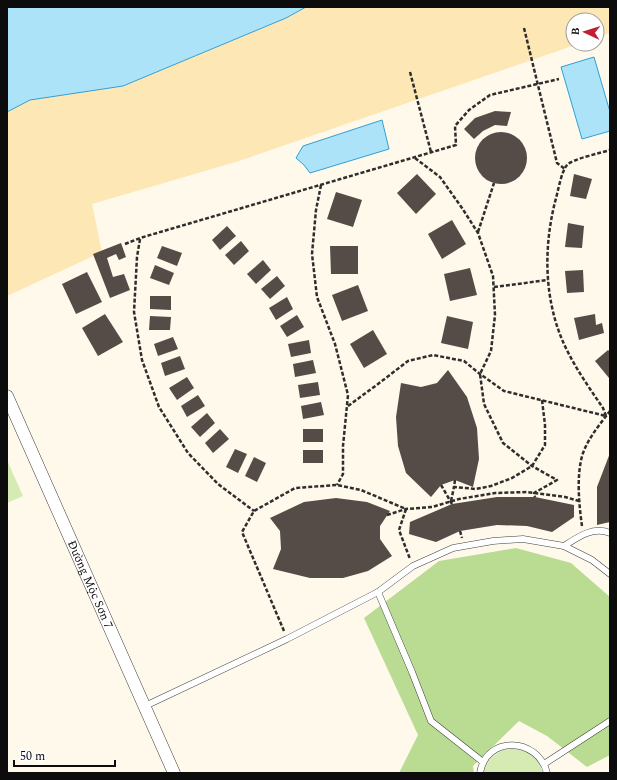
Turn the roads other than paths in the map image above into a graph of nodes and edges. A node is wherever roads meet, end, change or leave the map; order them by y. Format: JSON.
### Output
{"nodes":[{"id":1,"x":7,"y":396,"type":"edge"},
{"id":2,"x":610,"y":533,"type":"edge"},
{"id":3,"x":564,"y":546,"type":"junction"},
{"id":4,"x":610,"y":574,"type":"edge"},
{"id":5,"x":378,"y":592,"type":"junction"},
{"id":6,"x":144,"y":706,"type":"junction"},
{"id":7,"x":610,"y":721,"type":"edge"},
{"id":8,"x":484,"y":762,"type":"junction"},
{"id":9,"x":544,"y":764,"type":"junction"},
{"id":10,"x":174,"y":773,"type":"edge"},
{"id":11,"x":480,"y":773,"type":"edge"},
{"id":12,"x":547,"y":773,"type":"edge"}],
"edges":[{"from":1,"to":6,"type":"street","name":"Đường Mộc Sơn 7"},
{"from":2,"to":3,"type":"lane"},
{"from":3,"to":4,"type":"lane"},
{"from":3,"to":5,"type":"lane"},
{"from":5,"to":6,"type":"lane"},
{"from":5,"to":8,"type":"lane"},
{"from":6,"to":10,"type":"street","name":"Đường Mộc Sơn 7"},
{"from":7,"to":9,"type":"lane"},
{"from":8,"to":9,"type":"lane"},
{"from":8,"to":11,"type":"lane"},
{"from":9,"to":12,"type":"lane"}]}
